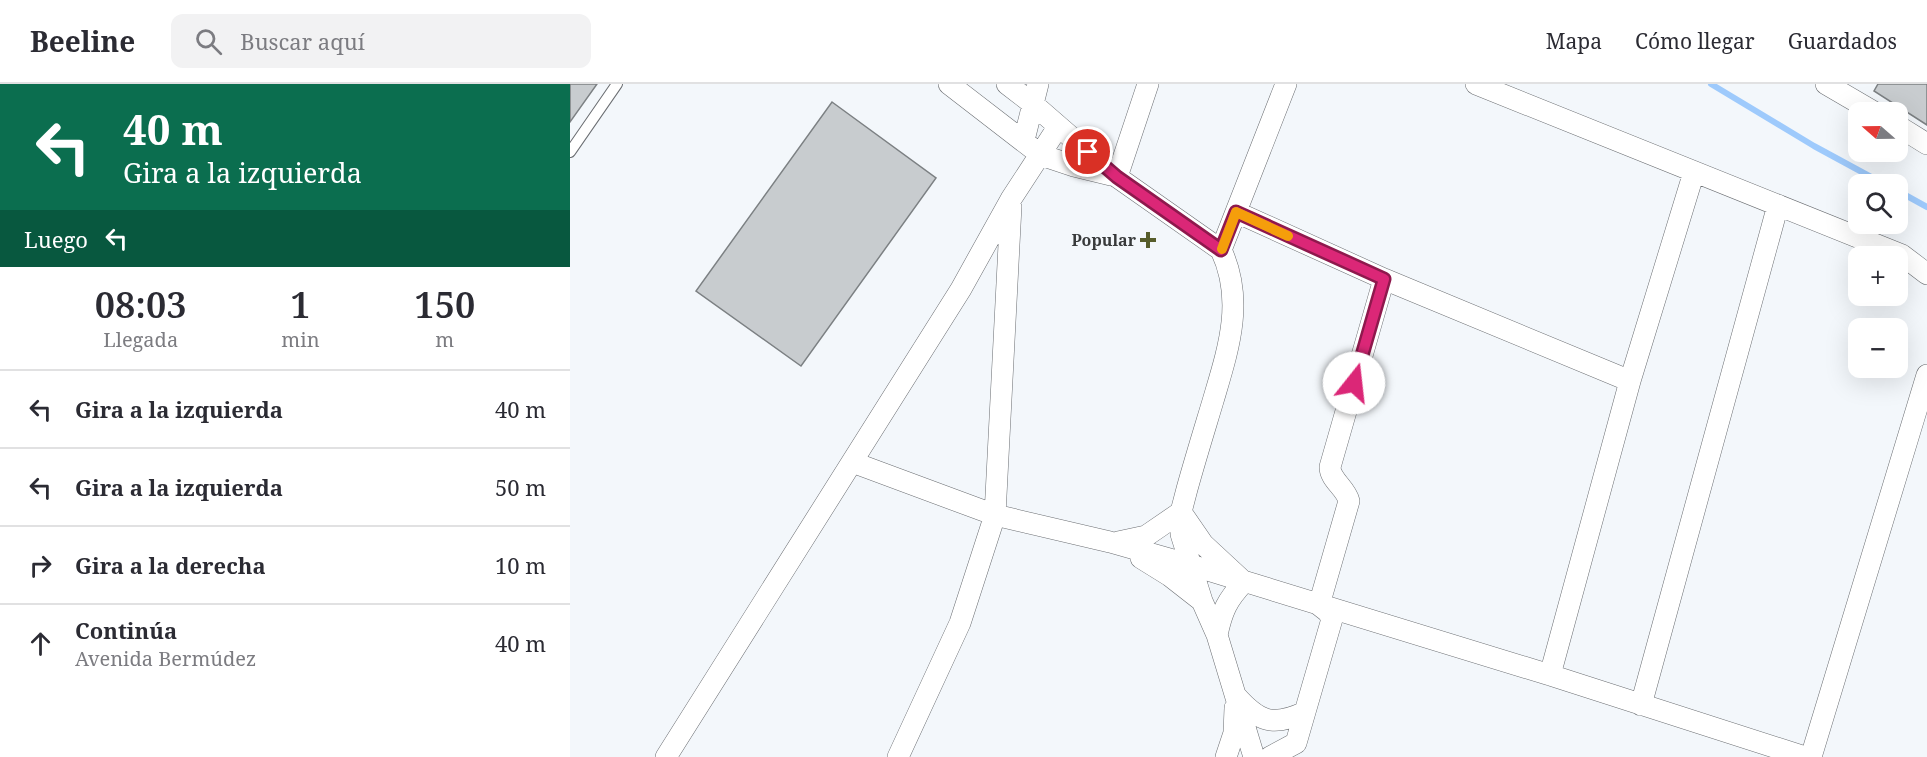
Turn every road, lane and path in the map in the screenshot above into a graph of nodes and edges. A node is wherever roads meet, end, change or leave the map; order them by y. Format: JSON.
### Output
{"nodes":[{"id":1,"x":617,"y":84,"type":"edge"},
{"id":2,"x":949,"y":84,"type":"edge"},
{"id":3,"x":1007,"y":84,"type":"edge"},
{"id":4,"x":1148,"y":84,"type":"edge"},
{"id":5,"x":1286,"y":84,"type":"edge"},
{"id":6,"x":1476,"y":84,"type":"edge"},
{"id":7,"x":1826,"y":84,"type":"edge"},
{"id":8,"x":1036,"y":94,"type":"edge"},
{"id":9,"x":1857,"y":102,"type":"edge"},
{"id":10,"x":1058,"y":127,"type":"junction"},
{"id":11,"x":1908,"y":132,"type":"edge"},
{"id":12,"x":1024,"y":140,"type":"junction"},
{"id":13,"x":1927,"y":144,"type":"edge"},
{"id":14,"x":570,"y":152,"type":"edge"},
{"id":15,"x":1041,"y":154,"type":"junction"},
{"id":16,"x":1694,"y":172,"type":"junction"},
{"id":17,"x":1117,"y":177,"type":"junction"},
{"id":18,"x":1011,"y":199,"type":"junction"},
{"id":19,"x":1778,"y":205,"type":"junction"},
{"id":20,"x":1236,"y":212,"type":"junction"},
{"id":21,"x":1221,"y":250,"type":"junction"},
{"id":22,"x":1927,"y":274,"type":"edge"},
{"id":23,"x":1384,"y":279,"type":"junction"},
{"id":24,"x":1927,"y":375,"type":"edge"},
{"id":25,"x":1630,"y":381,"type":"junction"},
{"id":26,"x":852,"y":462,"type":"junction"},
{"id":27,"x":1181,"y":512,"type":"junction"},
{"id":28,"x":995,"y":515,"type":"junction"},
{"id":29,"x":1110,"y":542,"type":"junction"},
{"id":30,"x":1191,"y":565,"type":"junction"},
{"id":31,"x":1244,"y":582,"type":"junction"},
{"id":32,"x":1202,"y":601,"type":"junction"},
{"id":33,"x":1319,"y":605,"type":"junction"},
{"id":34,"x":1217,"y":635,"type":"junction"},
{"id":35,"x":1550,"y":675,"type":"junction"},
{"id":36,"x":1235,"y":696,"type":"junction"},
{"id":37,"x":1641,"y":705,"type":"junction"},
{"id":38,"x":1305,"y":712,"type":"junction"},
{"id":39,"x":1294,"y":750,"type":"edge"},
{"id":40,"x":666,"y":757,"type":"edge"},
{"id":41,"x":898,"y":757,"type":"edge"},
{"id":42,"x":1226,"y":757,"type":"edge"},
{"id":43,"x":1254,"y":757,"type":"edge"},
{"id":44,"x":1270,"y":757,"type":"edge"},
{"id":45,"x":1805,"y":757,"type":"edge"},
{"id":46,"x":1811,"y":757,"type":"edge"}],
"edges":[{"from":1,"to":14,"type":"lane"},
{"from":2,"to":12,"type":"street"},
{"from":3,"to":8,"type":"street"},
{"from":4,"to":17,"type":"street"},
{"from":5,"to":20,"type":"street"},
{"from":6,"to":16,"type":"street"},
{"from":7,"to":9,"type":"street"},
{"from":8,"to":10,"type":"street"},
{"from":8,"to":12,"type":"street"},
{"from":10,"to":15,"type":"street"},
{"from":10,"to":17,"type":"street"},
{"from":11,"to":13,"type":"street"},
{"from":12,"to":15,"type":"street"},
{"from":15,"to":17,"type":"street"},
{"from":15,"to":18,"type":"street"},
{"from":16,"to":19,"type":"street"},
{"from":16,"to":25,"type":"street"},
{"from":17,"to":21,"type":"street"},
{"from":18,"to":26,"type":"street"},
{"from":18,"to":28,"type":"street"},
{"from":19,"to":22,"type":"street"},
{"from":19,"to":37,"type":"street"},
{"from":20,"to":21,"type":"street"},
{"from":20,"to":23,"type":"street"},
{"from":21,"to":27,"type":"street"},
{"from":23,"to":25,"type":"street"},
{"from":23,"to":33,"type":"street"},
{"from":24,"to":46,"type":"street"},
{"from":25,"to":35,"type":"street"},
{"from":26,"to":28,"type":"street"},
{"from":26,"to":40,"type":"street"},
{"from":27,"to":29,"type":"street"},
{"from":27,"to":30,"type":"street"},
{"from":27,"to":31,"type":"street"},
{"from":28,"to":29,"type":"street"},
{"from":28,"to":41,"type":"street"},
{"from":29,"to":30,"type":"street"},
{"from":29,"to":32,"type":"street"},
{"from":30,"to":31,"type":"street"},
{"from":30,"to":32,"type":"street"},
{"from":31,"to":33,"type":"street"},
{"from":31,"to":34,"type":"street"},
{"from":32,"to":34,"type":"street"},
{"from":33,"to":35,"type":"street"},
{"from":33,"to":38,"type":"street"},
{"from":34,"to":36,"type":"street"},
{"from":35,"to":37,"type":"street"},
{"from":36,"to":38,"type":"street"},
{"from":36,"to":42,"type":"street"},
{"from":36,"to":43,"type":"street"},
{"from":37,"to":45,"type":"street"},
{"from":38,"to":39,"type":"street"},
{"from":39,"to":44,"type":"street"}]}
